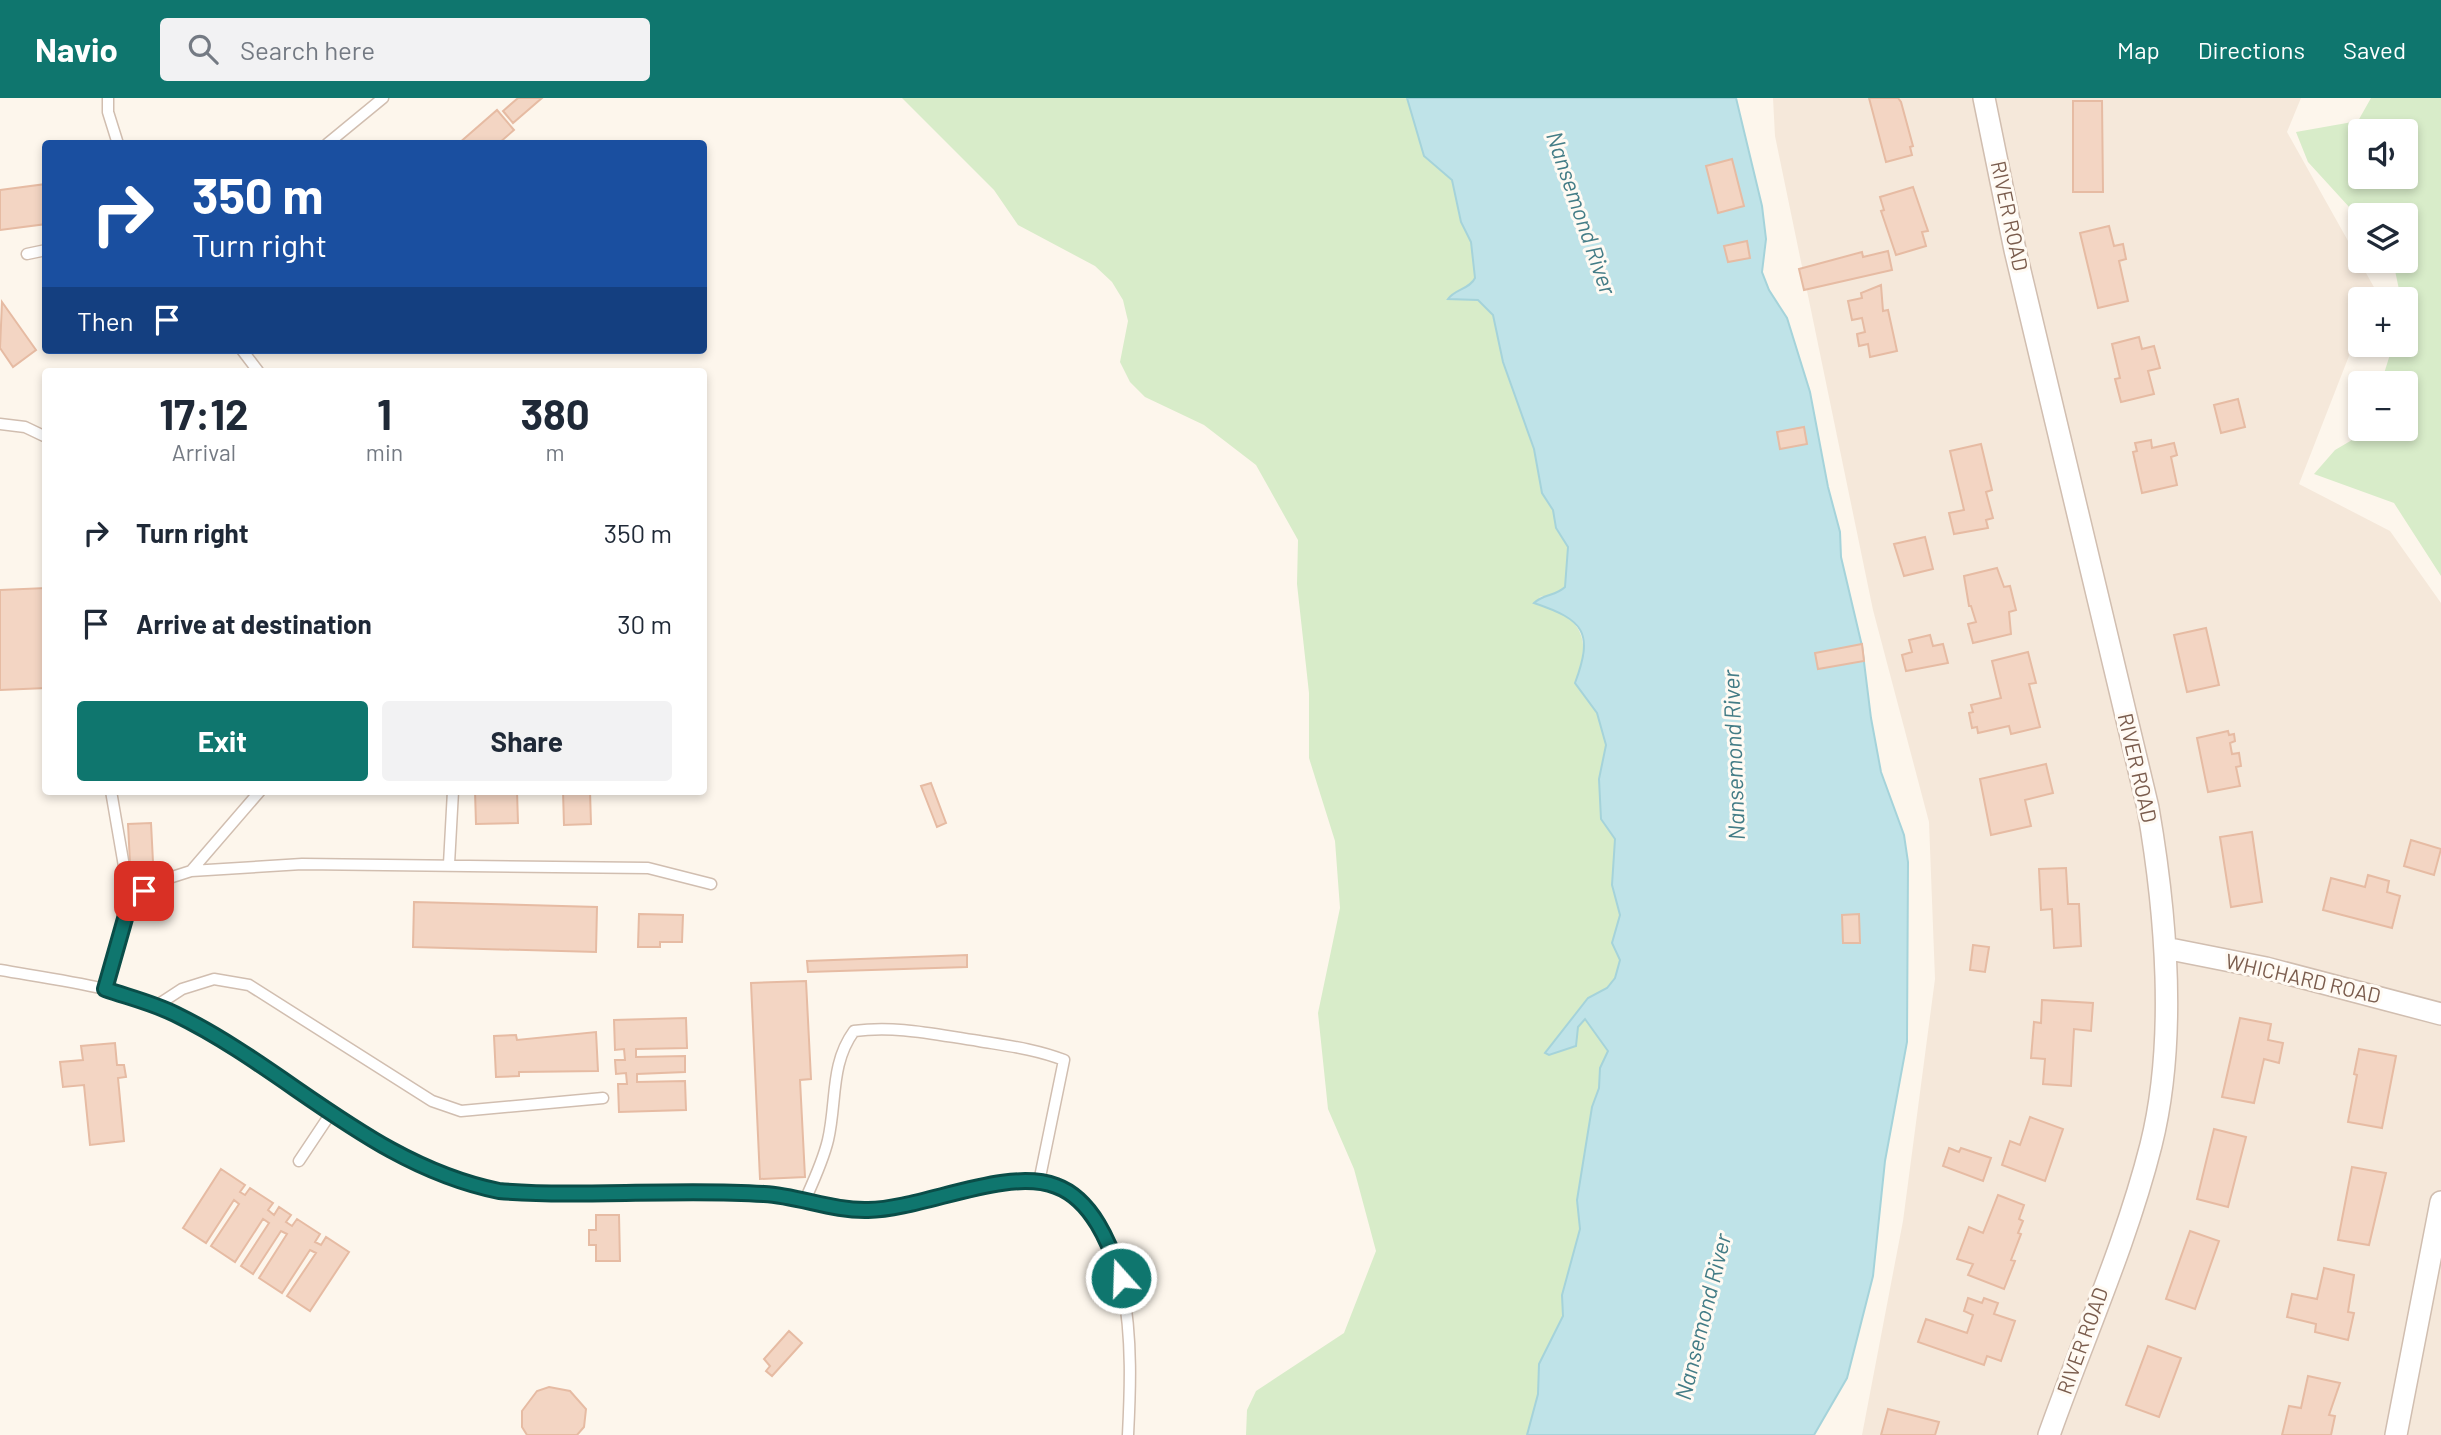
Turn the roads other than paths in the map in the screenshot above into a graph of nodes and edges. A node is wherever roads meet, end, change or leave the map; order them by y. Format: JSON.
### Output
{"nodes":[{"id":1,"x":108,"y":98,"type":"edge"},
{"id":2,"x":383,"y":98,"type":"edge"},
{"id":3,"x":1984,"y":98,"type":"edge"},
{"id":4,"x":117,"y":140,"type":"edge"},
{"id":5,"x":332,"y":140,"type":"edge"},
{"id":6,"x":42,"y":251,"type":"edge"},
{"id":7,"x":27,"y":254,"type":"dead end"},
{"id":8,"x":245,"y":354,"type":"edge"},
{"id":9,"x":256,"y":368,"type":"edge"},
{"id":10,"x":0,"y":424,"type":"edge"},
{"id":11,"x":42,"y":435,"type":"edge"},
{"id":12,"x":112,"y":795,"type":"edge"},
{"id":13,"x":257,"y":795,"type":"edge"},
{"id":14,"x":453,"y":795,"type":"edge"},
{"id":15,"x":449,"y":864,"type":"junction"},
{"id":16,"x":191,"y":871,"type":"junction"},
{"id":17,"x":711,"y":884,"type":"dead end"},
{"id":18,"x":130,"y":901,"type":"junction"},
{"id":19,"x":2165,"y":948,"type":"junction"},
{"id":20,"x":0,"y":970,"type":"edge"},
{"id":21,"x":105,"y":989,"type":"junction"},
{"id":22,"x":156,"y":1006,"type":"junction"},
{"id":23,"x":2441,"y":1014,"type":"edge"},
{"id":24,"x":603,"y":1098,"type":"dead end"},
{"id":25,"x":331,"y":1113,"type":"junction"},
{"id":26,"x":299,"y":1161,"type":"dead end"},
{"id":27,"x":1039,"y":1182,"type":"junction"},
{"id":28,"x":805,"y":1200,"type":"junction"},
{"id":29,"x":2441,"y":1202,"type":"edge"},
{"id":30,"x":1128,"y":1435,"type":"edge"},
{"id":31,"x":2049,"y":1435,"type":"edge"},
{"id":32,"x":2396,"y":1435,"type":"edge"}],
"edges":[{"from":1,"to":4,"type":"lane"},
{"from":2,"to":5,"type":"lane"},
{"from":3,"to":19,"type":"street","name":"RIVER ROAD"},
{"from":6,"to":7,"type":"lane"},
{"from":8,"to":9,"type":"lane"},
{"from":10,"to":11,"type":"lane"},
{"from":12,"to":18,"type":"lane"},
{"from":13,"to":16,"type":"lane"},
{"from":14,"to":15,"type":"lane"},
{"from":15,"to":16,"type":"lane"},
{"from":15,"to":17,"type":"lane"},
{"from":16,"to":18,"type":"lane"},
{"from":18,"to":21,"type":"lane"},
{"from":19,"to":23,"type":"street","name":"WHICHARD ROAD"},
{"from":19,"to":31,"type":"street","name":"RIVER ROAD"},
{"from":20,"to":21,"type":"lane"},
{"from":21,"to":22,"type":"lane"},
{"from":22,"to":24,"type":"lane"},
{"from":22,"to":25,"type":"lane"},
{"from":25,"to":26,"type":"lane"},
{"from":25,"to":28,"type":"lane"},
{"from":27,"to":28,"type":"lane"},
{"from":27,"to":28,"type":"lane"},
{"from":27,"to":30,"type":"lane"},
{"from":29,"to":32,"type":"street"}]}
